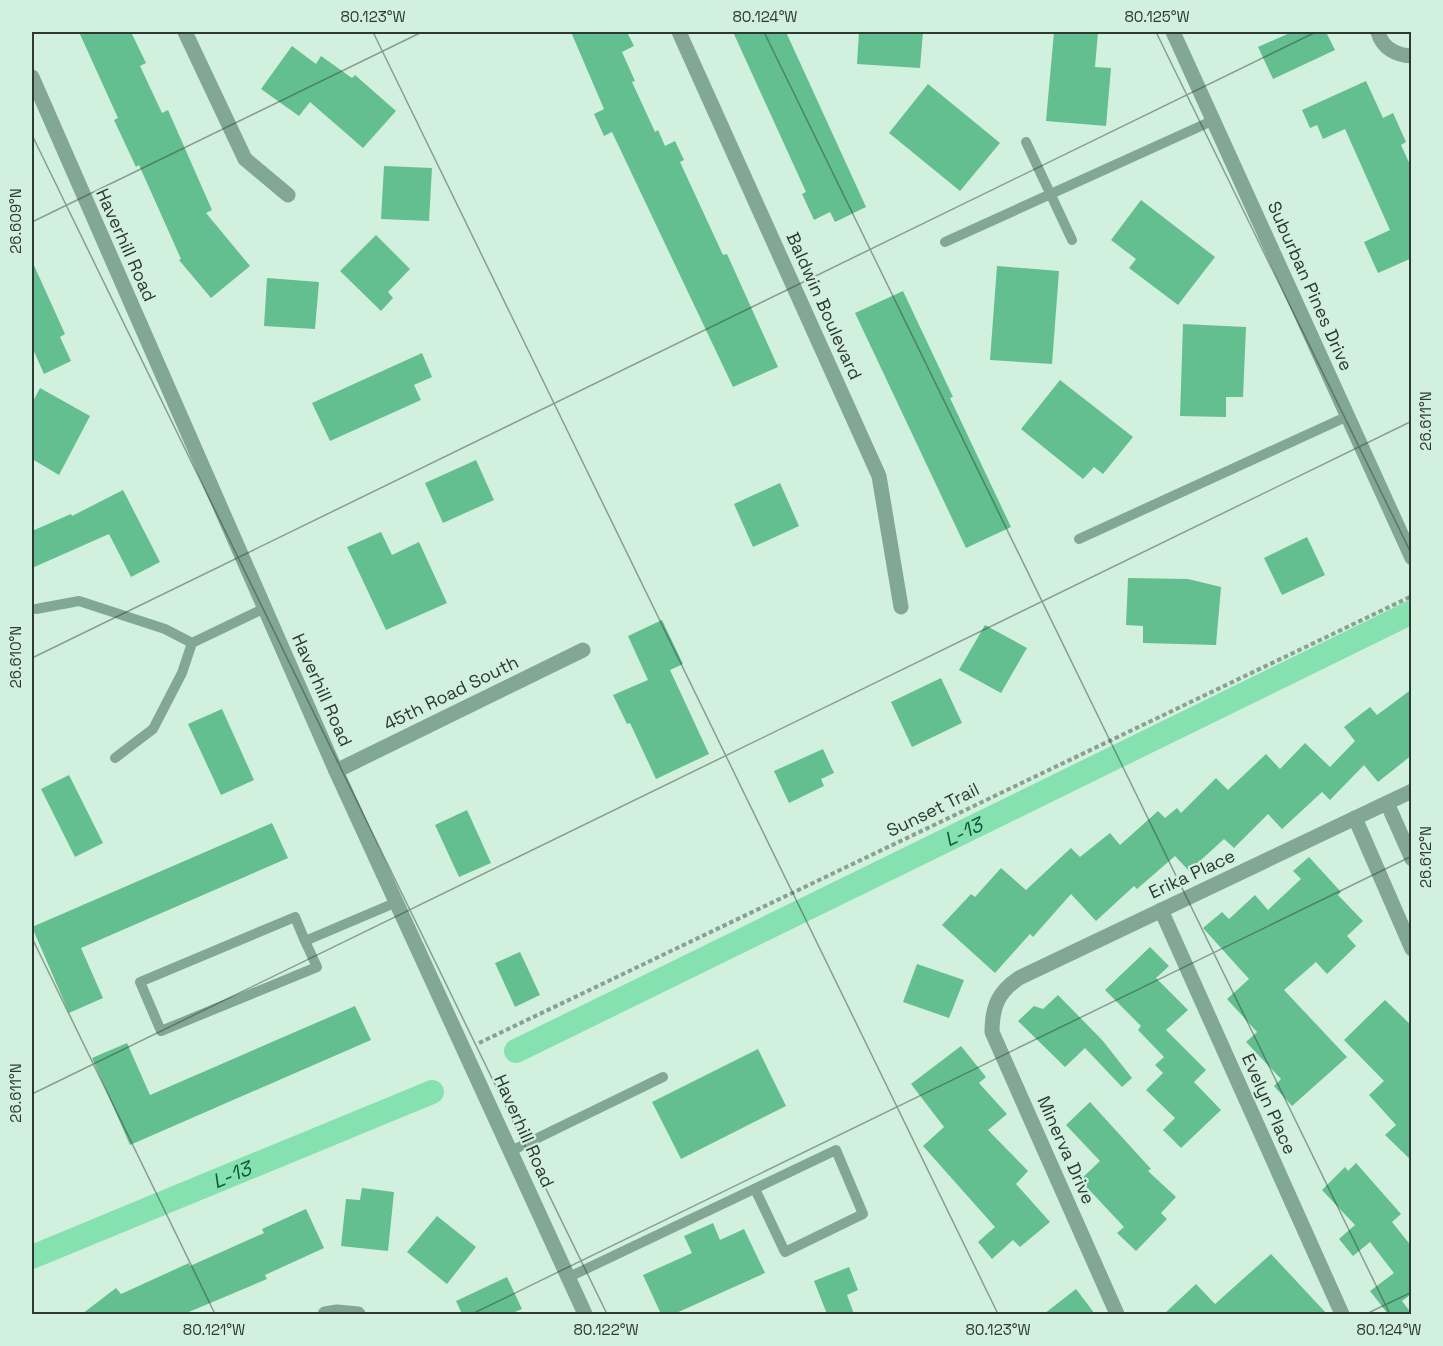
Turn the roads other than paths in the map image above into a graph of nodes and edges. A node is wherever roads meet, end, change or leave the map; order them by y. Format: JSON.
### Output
{"nodes":[{"id":1,"x":185,"y":32,"type":"edge"},
{"id":2,"x":679,"y":32,"type":"edge"},
{"id":3,"x":1173,"y":32,"type":"edge"},
{"id":4,"x":1378,"y":32,"type":"edge"},
{"id":5,"x":1412,"y":56,"type":"edge"},
{"id":6,"x":32,"y":76,"type":"edge"},
{"id":7,"x":1214,"y":120,"type":"junction"},
{"id":8,"x":1026,"y":142,"type":"dead end"},
{"id":9,"x":1051,"y":194,"type":"junction"},
{"id":10,"x":288,"y":195,"type":"dead end"},
{"id":11,"x":1072,"y":240,"type":"dead end"},
{"id":12,"x":945,"y":242,"type":"dead end"},
{"id":13,"x":1348,"y":416,"type":"junction"},
{"id":14,"x":1079,"y":539,"type":"dead end"},
{"id":15,"x":1412,"y":558,"type":"edge"},
{"id":16,"x":901,"y":607,"type":"dead end"},
{"id":17,"x":265,"y":608,"type":"junction"},
{"id":18,"x":36,"y":609,"type":"dead end"},
{"id":19,"x":192,"y":643,"type":"junction"},
{"id":20,"x":583,"y":650,"type":"dead end"},
{"id":21,"x":115,"y":759,"type":"dead end"},
{"id":22,"x":336,"y":771,"type":"junction"},
{"id":23,"x":1412,"y":791,"type":"edge"},
{"id":24,"x":1387,"y":803,"type":"junction"},
{"id":25,"x":1355,"y":818,"type":"junction"},
{"id":26,"x":1412,"y":859,"type":"edge"},
{"id":27,"x":397,"y":902,"type":"junction"},
{"id":28,"x":1161,"y":910,"type":"junction"},
{"id":29,"x":305,"y":941,"type":"junction"},
{"id":30,"x":1412,"y":949,"type":"edge"},
{"id":31,"x":996,"y":1000,"type":"joint"},
{"id":32,"x":663,"y":1077,"type":"dead end"},
{"id":33,"x":511,"y":1151,"type":"junction"},
{"id":34,"x":755,"y":1189,"type":"junction"},
{"id":35,"x":569,"y":1277,"type":"junction"},
{"id":36,"x":325,"y":1314,"type":"edge"},
{"id":37,"x":357,"y":1314,"type":"edge"},
{"id":38,"x":585,"y":1314,"type":"edge"},
{"id":39,"x":1117,"y":1314,"type":"edge"},
{"id":40,"x":1342,"y":1314,"type":"edge"}],
"edges":[{"from":1,"to":10,"type":"street"},
{"from":2,"to":16,"type":"street","name":"Baldwin Boulevard"},
{"from":3,"to":7,"type":"street","name":"Suburban Pines Drive"},
{"from":4,"to":5,"type":"street"},
{"from":6,"to":17,"type":"street","name":"Haverhill Road"},
{"from":7,"to":9,"type":"lane"},
{"from":7,"to":13,"type":"street","name":"Suburban Pines Drive"},
{"from":8,"to":9,"type":"lane"},
{"from":9,"to":11,"type":"lane"},
{"from":9,"to":12,"type":"lane"},
{"from":13,"to":14,"type":"lane"},
{"from":13,"to":15,"type":"street","name":"Suburban Pines Drive"},
{"from":17,"to":19,"type":"lane"},
{"from":17,"to":22,"type":"street","name":"Haverhill Road"},
{"from":18,"to":19,"type":"lane"},
{"from":19,"to":21,"type":"lane"},
{"from":20,"to":22,"type":"street","name":"45th Road South"},
{"from":22,"to":27,"type":"street","name":"Haverhill Road"},
{"from":23,"to":24,"type":"street","name":"Erika Place"},
{"from":24,"to":25,"type":"street","name":"Erika Place"},
{"from":24,"to":26,"type":"street"},
{"from":25,"to":28,"type":"street","name":"Erika Place"},
{"from":25,"to":30,"type":"street"},
{"from":27,"to":29,"type":"lane"},
{"from":27,"to":33,"type":"street","name":"Haverhill Road"},
{"from":28,"to":31,"type":"street","name":"Erika Place"},
{"from":28,"to":40,"type":"street","name":"Evelyn Place"},
{"from":29,"to":29,"type":"lane"},
{"from":31,"to":39,"type":"street","name":"Minerva Drive"},
{"from":32,"to":33,"type":"lane"},
{"from":33,"to":35,"type":"street","name":"Haverhill Road"},
{"from":34,"to":34,"type":"lane"},
{"from":34,"to":35,"type":"lane"},
{"from":35,"to":38,"type":"street","name":"Haverhill Road"},
{"from":36,"to":37,"type":"street"}]}
